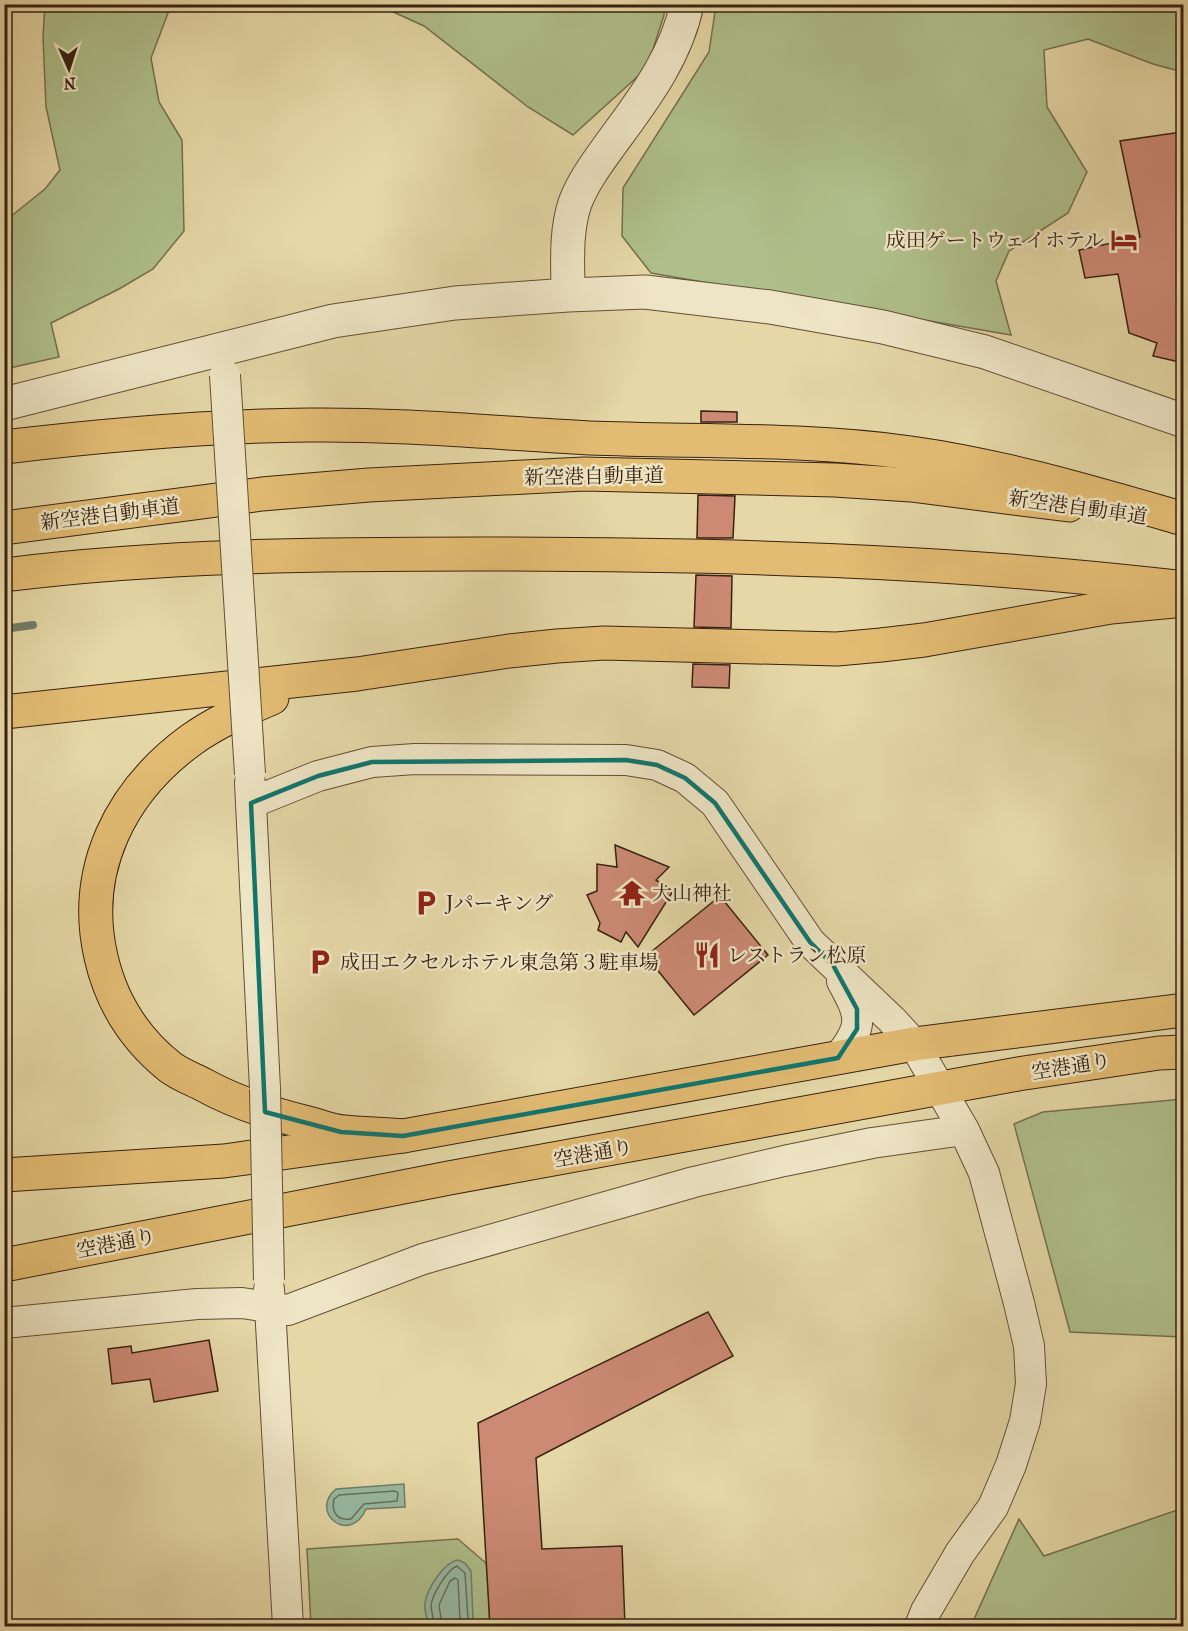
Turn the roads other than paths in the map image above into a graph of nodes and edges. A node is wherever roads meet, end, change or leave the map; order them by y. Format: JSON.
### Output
{"nodes":[{"id":1,"x":687,"y":4,"type":"edge"},
{"id":2,"x":568,"y":295,"type":"junction"},
{"id":3,"x":223,"y":361,"type":"junction"},
{"id":4,"x":4,"y":404,"type":"edge"},
{"id":5,"x":1184,"y":422,"type":"edge"},
{"id":6,"x":4,"y":447,"type":"edge"},
{"id":7,"x":1184,"y":519,"type":"edge"},
{"id":8,"x":1184,"y":523,"type":"edge"},
{"id":9,"x":4,"y":528,"type":"edge"},
{"id":10,"x":4,"y":575,"type":"edge"},
{"id":11,"x":1184,"y":588,"type":"edge"},
{"id":12,"x":1184,"y":600,"type":"edge"},
{"id":13,"x":357,"y":674,"type":"junction"},
{"id":14,"x":4,"y":712,"type":"edge"},
{"id":15,"x":250,"y":789,"type":"junction"},
{"id":16,"x":833,"y":965,"type":"junction"},
{"id":17,"x":1184,"y":1010,"type":"edge"},
{"id":18,"x":914,"y":1044,"type":"junction"},
{"id":19,"x":1184,"y":1052,"type":"edge"},
{"id":20,"x":838,"y":1058,"type":"junction"},
{"id":21,"x":939,"y":1089,"type":"junction"},
{"id":22,"x":964,"y":1130,"type":"junction"},
{"id":23,"x":403,"y":1136,"type":"junction"},
{"id":24,"x":4,"y":1175,"type":"edge"},
{"id":25,"x":4,"y":1265,"type":"edge"},
{"id":26,"x":269,"y":1294,"type":"junction"},
{"id":27,"x":4,"y":1323,"type":"edge"},
{"id":28,"x":288,"y":1626,"type":"edge"},
{"id":29,"x":920,"y":1626,"type":"edge"}],
"edges":[{"from":1,"to":2,"type":"street"},
{"from":2,"to":3,"type":"street"},
{"from":2,"to":5,"type":"street"},
{"from":3,"to":4,"type":"street"},
{"from":3,"to":15,"type":"street","bridge":true},
{"from":6,"to":7,"type":"highway"},
{"from":8,"to":9,"type":"highway","name":"新空港自動車道"},
{"from":10,"to":11,"type":"highway"},
{"from":12,"to":13,"type":"highway"},
{"from":13,"to":14,"type":"highway"},
{"from":13,"to":23,"type":"highway"},
{"from":15,"to":16,"type":"street"},
{"from":15,"to":26,"type":"street","bridge":true},
{"from":16,"to":18,"type":"street"},
{"from":16,"to":20,"type":"street"},
{"from":17,"to":18,"type":"highway"},
{"from":18,"to":20,"type":"highway"},
{"from":18,"to":21,"type":"street"},
{"from":19,"to":21,"type":"highway","name":"空港通り"},
{"from":20,"to":23,"type":"highway"},
{"from":21,"to":22,"type":"street"},
{"from":21,"to":25,"type":"highway","name":"空港通り"},
{"from":22,"to":26,"type":"street"},
{"from":22,"to":29,"type":"street"},
{"from":23,"to":24,"type":"highway"},
{"from":26,"to":27,"type":"street"},
{"from":26,"to":28,"type":"street"}]}
